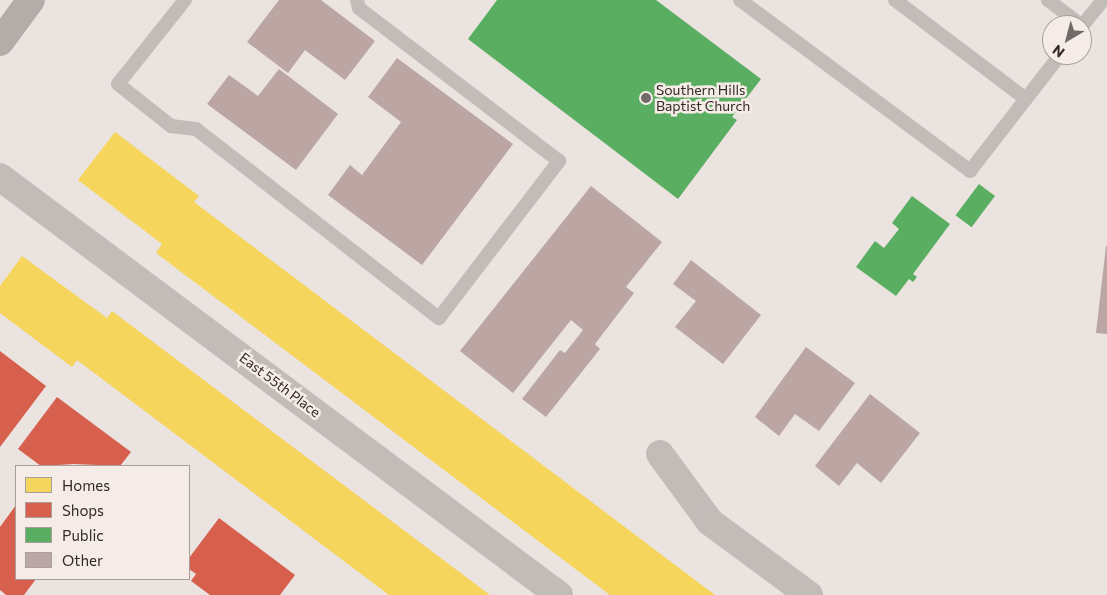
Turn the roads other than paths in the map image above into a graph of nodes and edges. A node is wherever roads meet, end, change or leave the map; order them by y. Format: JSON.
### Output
{"nodes":[{"id":1,"x":31,"y":0,"type":"edge"},
{"id":2,"x":185,"y":0,"type":"edge"},
{"id":3,"x":357,"y":0,"type":"edge"},
{"id":4,"x":740,"y":0,"type":"edge"},
{"id":5,"x":895,"y":0,"type":"edge"},
{"id":6,"x":1048,"y":0,"type":"edge"},
{"id":7,"x":1102,"y":0,"type":"edge"},
{"id":8,"x":1067,"y":15,"type":"edge"},
{"id":9,"x":1090,"y":15,"type":"edge"},
{"id":10,"x":0,"y":42,"type":"edge"},
{"id":11,"x":1052,"y":65,"type":"edge"},
{"id":12,"x":1026,"y":99,"type":"junction"},
{"id":13,"x":0,"y":177,"type":"edge"},
{"id":14,"x":660,"y":454,"type":"dead end"},
{"id":15,"x":559,"y":595,"type":"edge"},
{"id":16,"x":809,"y":595,"type":"edge"}],
"edges":[{"from":1,"to":10,"type":"main road"},
{"from":2,"to":3,"type":"lane"},
{"from":4,"to":12,"type":"lane"},
{"from":5,"to":12,"type":"lane"},
{"from":6,"to":8,"type":"lane"},
{"from":7,"to":9,"type":"lane"},
{"from":11,"to":12,"type":"lane"},
{"from":13,"to":15,"type":"street","name":"East 55th Place"},
{"from":14,"to":16,"type":"street"}]}
